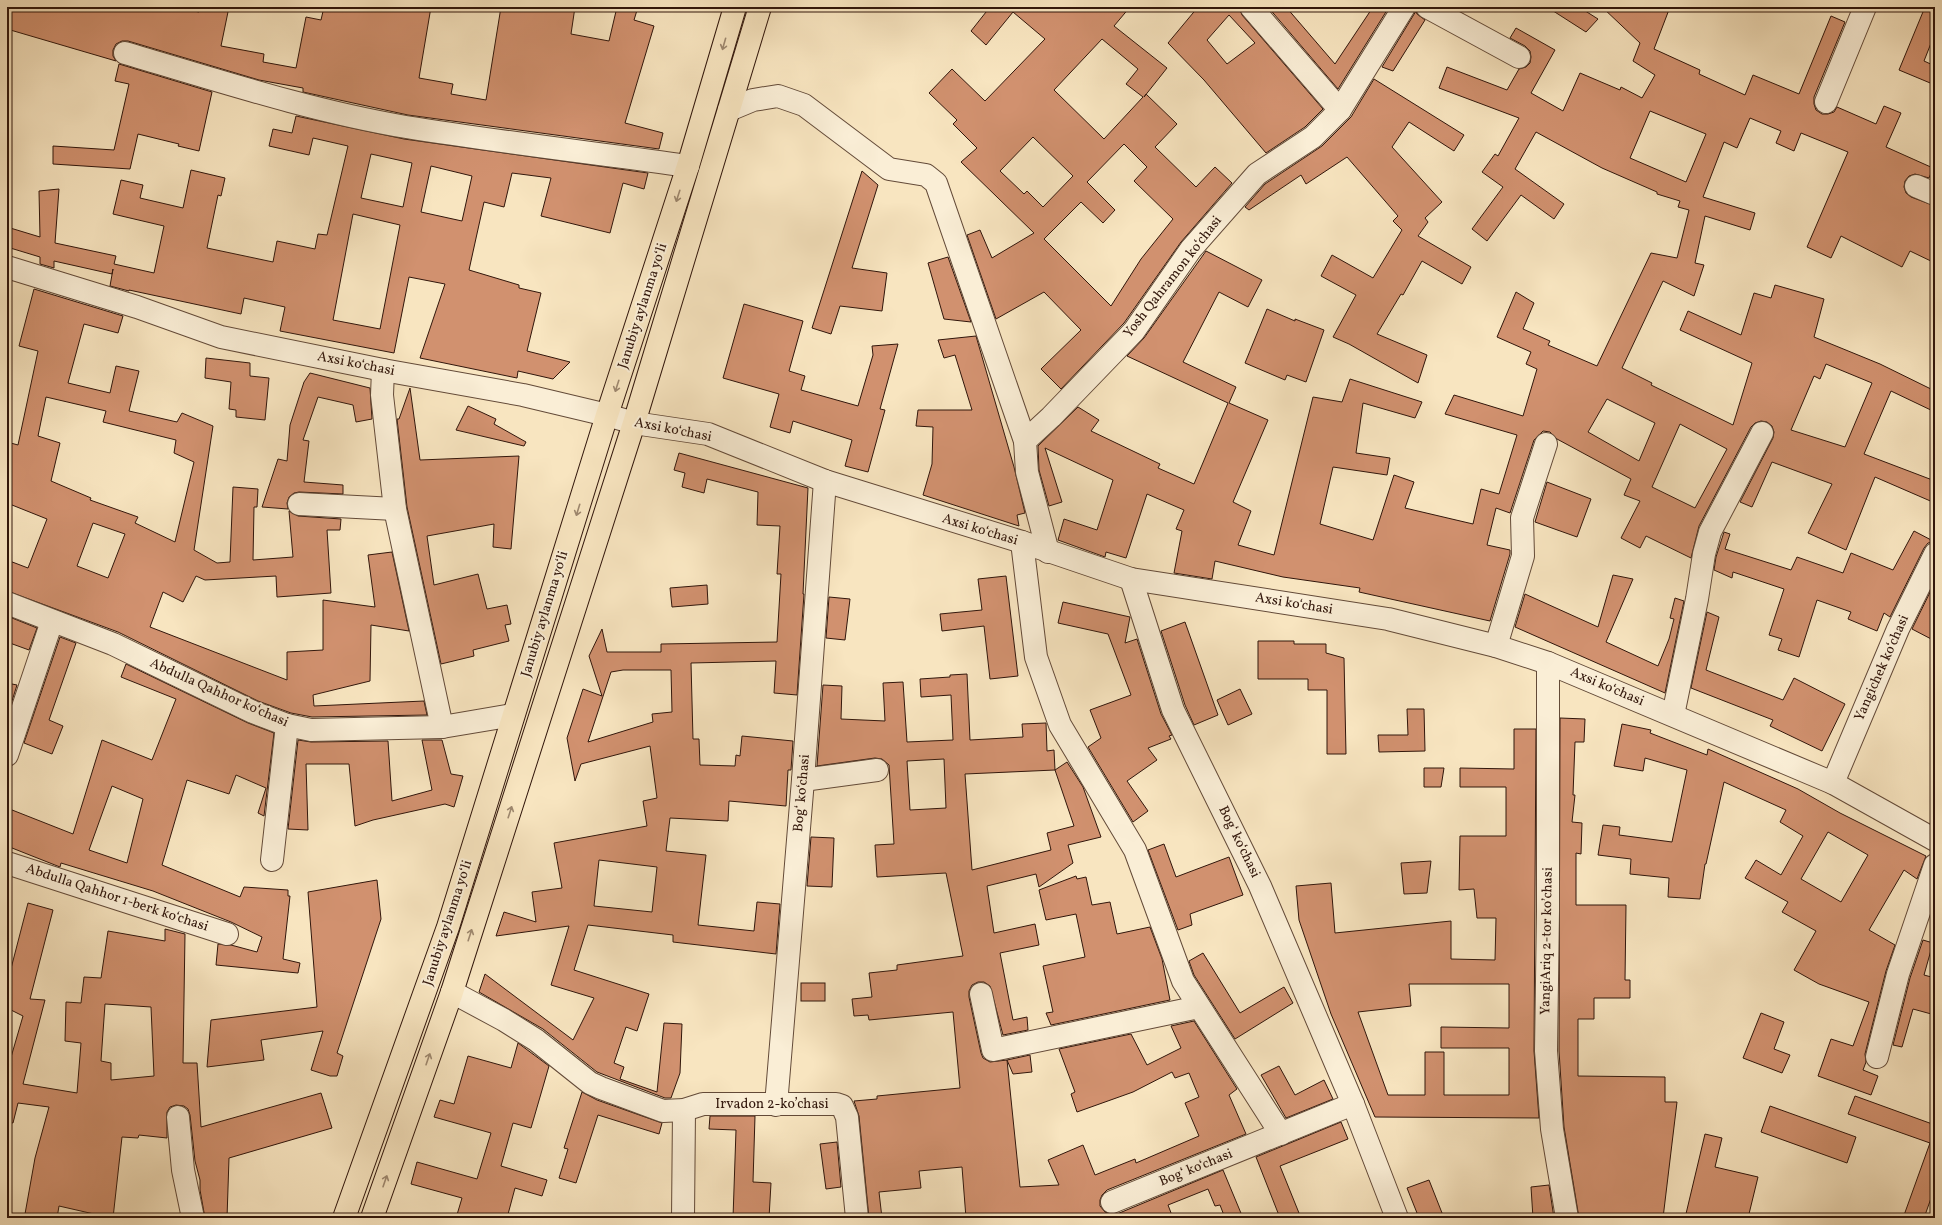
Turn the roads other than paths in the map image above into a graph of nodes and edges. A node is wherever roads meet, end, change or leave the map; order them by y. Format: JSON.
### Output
{"nodes":[{"id":1,"x":734,"y":7,"type":"edge"},
{"id":2,"x":760,"y":7,"type":"edge"},
{"id":3,"x":1251,"y":7,"type":"edge"},
{"id":4,"x":1404,"y":7,"type":"edge"},
{"id":5,"x":1427,"y":7,"type":"edge"},
{"id":6,"x":1865,"y":7,"type":"edge"},
{"id":7,"x":125,"y":53,"type":"dead end"},
{"id":8,"x":1519,"y":57,"type":"dead end"},
{"id":9,"x":1826,"y":102,"type":"dead end"},
{"id":10,"x":729,"y":110,"type":"junction"},
{"id":11,"x":1340,"y":110,"type":"junction"},
{"id":12,"x":688,"y":166,"type":"junction"},
{"id":13,"x":7,"y":267,"type":"edge"},
{"id":14,"x":383,"y":370,"type":"junction"},
{"id":15,"x":607,"y":415,"type":"junction"},
{"id":16,"x":634,"y":423,"type":"junction"},
{"id":17,"x":1762,"y":434,"type":"dead end"},
{"id":18,"x":1025,"y":441,"type":"junction"},
{"id":19,"x":1546,"y":444,"type":"dead end"},
{"id":20,"x":825,"y":481,"type":"junction"},
{"id":21,"x":299,"y":504,"type":"dead end"},
{"id":22,"x":394,"y":509,"type":"junction"},
{"id":23,"x":1022,"y":542,"type":"junction"},
{"id":24,"x":1048,"y":552,"type":"junction"},
{"id":25,"x":1935,"y":554,"type":"edge"},
{"id":26,"x":1131,"y":579,"type":"junction"},
{"id":27,"x":7,"y":603,"type":"edge"},
{"id":28,"x":52,"y":621,"type":"junction"},
{"id":29,"x":1496,"y":646,"type":"junction"},
{"id":30,"x":1548,"y":663,"type":"junction"},
{"id":31,"x":513,"y":715,"type":"junction"},
{"id":32,"x":1673,"y":715,"type":"junction"},
{"id":33,"x":287,"y":725,"type":"junction"},
{"id":34,"x":442,"y":727,"type":"junction"},
{"id":35,"x":7,"y":755,"type":"edge"},
{"id":36,"x":877,"y":770,"type":"dead end"},
{"id":37,"x":804,"y":780,"type":"junction"},
{"id":38,"x":1833,"y":782,"type":"junction"},
{"id":39,"x":1935,"y":840,"type":"edge"},
{"id":40,"x":272,"y":860,"type":"dead end"},
{"id":41,"x":7,"y":863,"type":"edge"},
{"id":42,"x":1935,"y":865,"type":"edge"},
{"id":43,"x":227,"y":934,"type":"dead end"},
{"id":44,"x":452,"y":992,"type":"junction"},
{"id":45,"x":981,"y":994,"type":"dead end"},
{"id":46,"x":1199,"y":1007,"type":"junction"},
{"id":47,"x":1877,"y":1057,"type":"dead end"},
{"id":48,"x":1353,"y":1104,"type":"junction"},
{"id":49,"x":776,"y":1105,"type":"junction"},
{"id":50,"x":684,"y":1110,"type":"junction"},
{"id":51,"x":178,"y":1117,"type":"dead end"},
{"id":52,"x":1281,"y":1134,"type":"junction"},
{"id":53,"x":1112,"y":1202,"type":"dead end"},
{"id":54,"x":193,"y":1218,"type":"edge"},
{"id":55,"x":344,"y":1218,"type":"edge"},
{"id":56,"x":372,"y":1218,"type":"edge"},
{"id":57,"x":683,"y":1218,"type":"edge"},
{"id":58,"x":857,"y":1218,"type":"edge"},
{"id":59,"x":1397,"y":1218,"type":"edge"},
{"id":60,"x":1567,"y":1218,"type":"edge"}],
"edges":[{"from":1,"to":12,"type":"highway","name":"Janubiy aylanma yoʻli","one_way":true},
{"from":2,"to":10,"type":"highway","name":"Janubiy aylanma yoʻli"},
{"from":3,"to":11,"type":"street"},
{"from":4,"to":11,"type":"street","name":"Yosh Qahramon koʻchasi"},
{"from":5,"to":8,"type":"street"},
{"from":6,"to":9,"type":"street"},
{"from":7,"to":12,"type":"street"},
{"from":10,"to":16,"type":"highway","name":"Janubiy aylanma yoʻli"},
{"from":10,"to":18,"type":"street"},
{"from":11,"to":18,"type":"street","name":"Yosh Qahramon koʻchasi"},
{"from":12,"to":15,"type":"highway","name":"Janubiy aylanma yoʻli","one_way":true},
{"from":13,"to":14,"type":"street","name":"Axsi koʻchasi"},
{"from":14,"to":15,"type":"street","name":"Axsi koʻchasi"},
{"from":14,"to":22,"type":"street"},
{"from":15,"to":16,"type":"street","name":"Axsi koʻchasi"},
{"from":15,"to":31,"type":"highway","name":"Janubiy aylanma yoʻli","one_way":true},
{"from":16,"to":20,"type":"street","name":"Axsi koʻchasi"},
{"from":44,"to":16,"type":"highway","name":"Janubiy aylanma yoʻli","one_way":true},
{"from":17,"to":32,"type":"street"},
{"from":18,"to":24,"type":"street"},
{"from":19,"to":29,"type":"street"},
{"from":20,"to":23,"type":"street","name":"Axsi koʻchasi"},
{"from":20,"to":37,"type":"street","name":"Bogʻ koʻchasi"},
{"from":21,"to":22,"type":"street"},
{"from":22,"to":34,"type":"street"},
{"from":23,"to":24,"type":"street","name":"Axsi koʻchasi"},
{"from":23,"to":46,"type":"street"},
{"from":24,"to":26,"type":"street","name":"Axsi koʻchasi"},
{"from":25,"to":38,"type":"street","name":"Yangichek koʻchasi"},
{"from":26,"to":29,"type":"street","name":"Axsi koʻchasi"},
{"from":26,"to":48,"type":"street","name":"Bogʻ koʻchasi"},
{"from":27,"to":28,"type":"street","name":"Abdulla Qahhor koʻchasi"},
{"from":28,"to":33,"type":"street","name":"Abdulla Qahhor koʻchasi"},
{"from":28,"to":35,"type":"street"},
{"from":29,"to":30,"type":"street","name":"Axsi koʻchasi"},
{"from":30,"to":32,"type":"street","name":"Axsi koʻchasi"},
{"from":30,"to":60,"type":"street","name":"YangiАriq 2-tor koʼchasi"},
{"from":31,"to":34,"type":"street","name":"Abdulla Qahhor koʻchasi"},
{"from":31,"to":55,"type":"highway","name":"Janubiy aylanma yoʻli"},
{"from":32,"to":38,"type":"street","name":"Axsi koʻchasi"},
{"from":33,"to":34,"type":"street","name":"Abdulla Qahhor koʻchasi"},
{"from":33,"to":40,"type":"street"},
{"from":36,"to":37,"type":"street"},
{"from":37,"to":49,"type":"street","name":"Bogʻ koʻchasi"},
{"from":38,"to":39,"type":"street","name":"Axsi koʻchasi"},
{"from":41,"to":43,"type":"street","name":"Аbdulla Qahhor 1-berk koʻchasi"},
{"from":42,"to":47,"type":"street"},
{"from":44,"to":50,"type":"street","name":"Irvadon 2-koʼchasi"},
{"from":56,"to":44,"type":"highway","name":"Janubiy aylanma yoʻli","one_way":true},
{"from":45,"to":46,"type":"street"},
{"from":46,"to":52,"type":"street"},
{"from":48,"to":52,"type":"street","name":"Bogʻ koʻchasi"},
{"from":48,"to":59,"type":"street","name":"Bogʻ koʻchasi"},
{"from":49,"to":50,"type":"street","name":"Irvadon 2-koʼchasi"},
{"from":49,"to":58,"type":"street","name":"Irvadon 2-koʼchasi"},
{"from":50,"to":57,"type":"street"},
{"from":51,"to":54,"type":"street"},
{"from":52,"to":53,"type":"street","name":"Bogʻ koʻchasi"}]}
